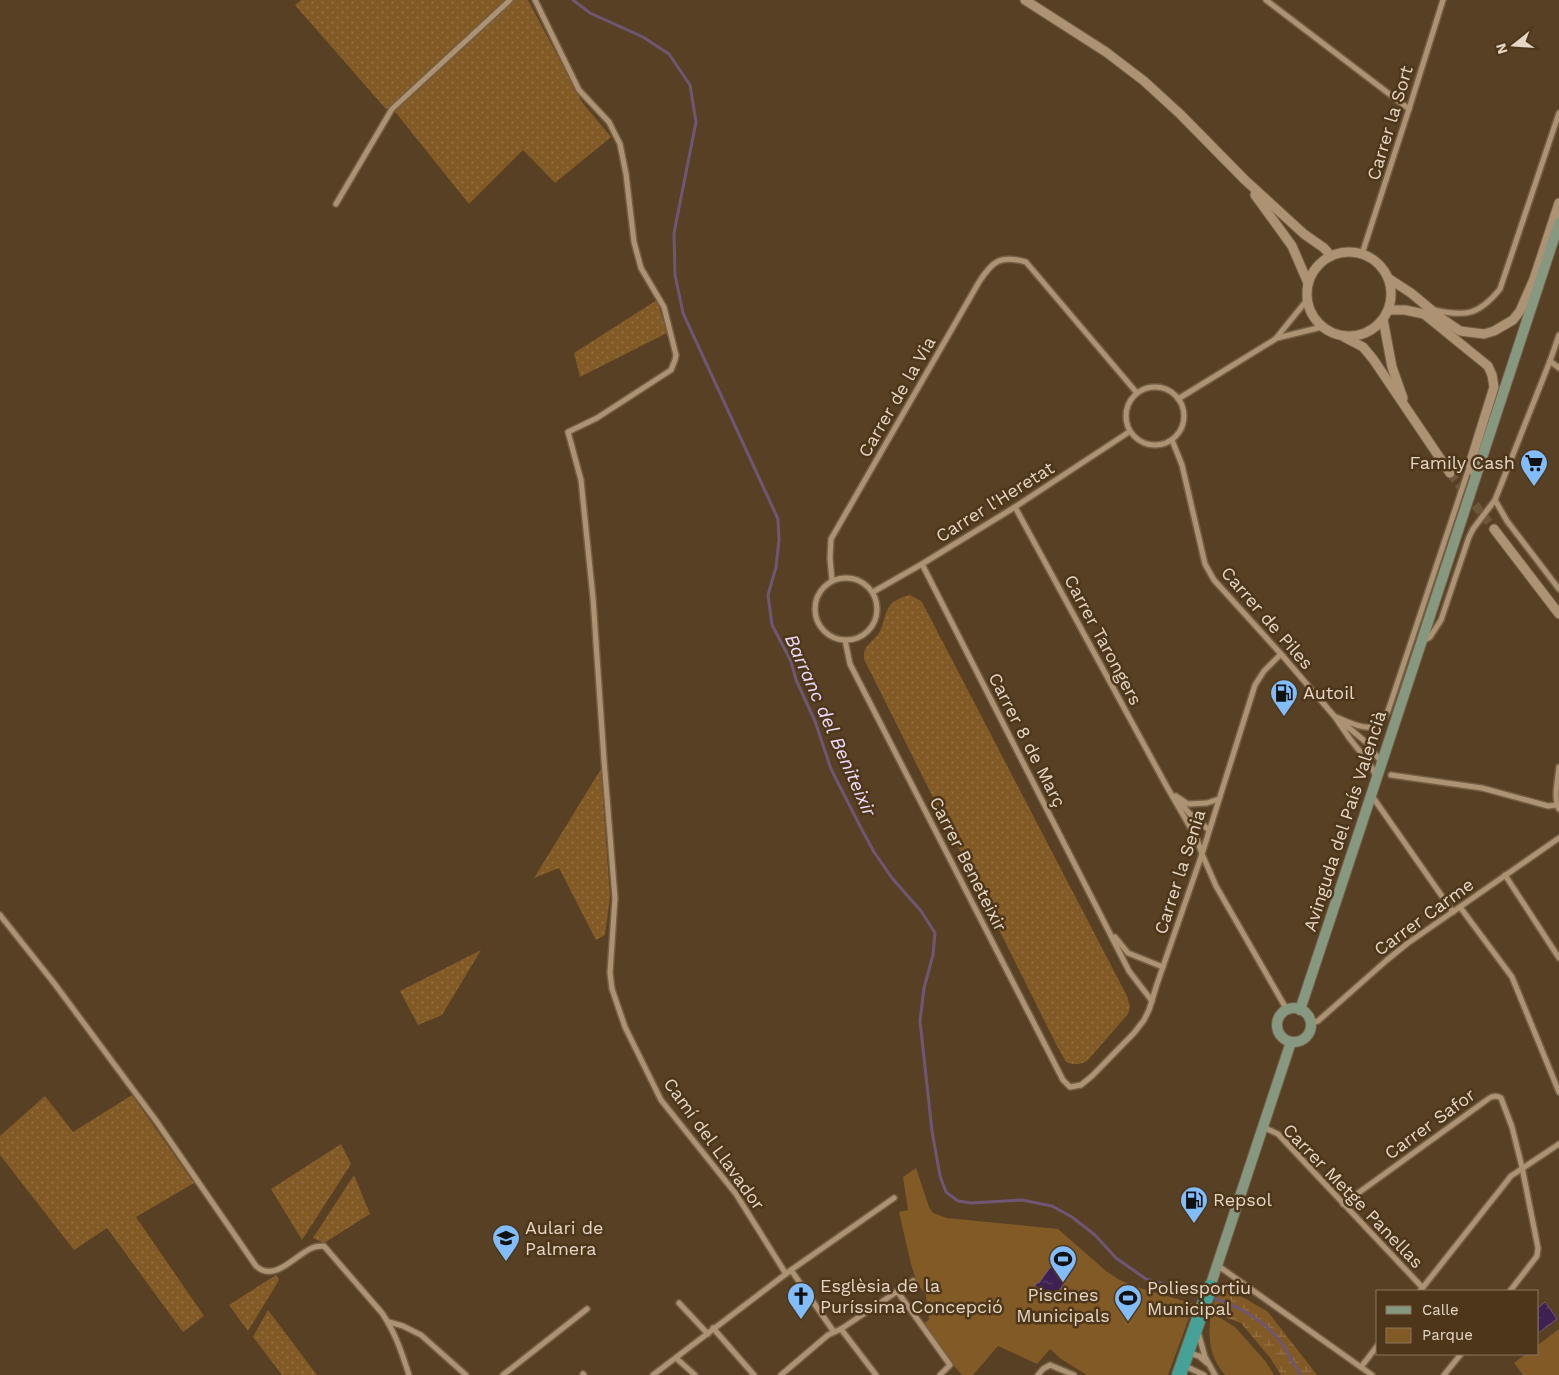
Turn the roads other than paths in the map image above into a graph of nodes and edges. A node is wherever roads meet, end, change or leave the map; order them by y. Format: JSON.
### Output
{"nodes":[{"id":1,"x":510,"y":0,"type":"edge"},
{"id":2,"x":535,"y":0,"type":"edge"},
{"id":3,"x":1025,"y":0,"type":"edge"},
{"id":4,"x":1266,"y":0,"type":"edge"},
{"id":5,"x":1443,"y":0,"type":"edge"},
{"id":6,"x":1409,"y":109,"type":"junction"},
{"id":7,"x":1559,"y":113,"type":"edge"},
{"id":8,"x":1245,"y":180,"type":"junction"},
{"id":9,"x":1559,"y":203,"type":"edge"},
{"id":10,"x":336,"y":204,"type":"dead end"},
{"id":11,"x":1559,"y":223,"type":"edge"},
{"id":12,"x":1362,"y":254,"type":"junction"},
{"id":13,"x":1331,"y":256,"type":"junction"},
{"id":14,"x":1388,"y":278,"type":"junction"},
{"id":15,"x":1308,"y":283,"type":"junction"},
{"id":16,"x":1307,"y":300,"type":"junction"},
{"id":17,"x":1388,"y":310,"type":"junction"},
{"id":18,"x":1431,"y":310,"type":"junction"},
{"id":19,"x":1383,"y":320,"type":"junction"},
{"id":20,"x":1322,"y":327,"type":"junction"},
{"id":21,"x":1559,"y":335,"type":"edge"},
{"id":22,"x":1344,"y":337,"type":"junction"},
{"id":23,"x":1277,"y":338,"type":"junction"},
{"id":24,"x":1550,"y":361,"type":"junction"},
{"id":25,"x":1559,"y":368,"type":"edge"},
{"id":26,"x":1136,"y":393,"type":"junction"},
{"id":27,"x":1178,"y":399,"type":"junction"},
{"id":28,"x":1407,"y":410,"type":"junction"},
{"id":29,"x":1129,"y":432,"type":"junction"},
{"id":30,"x":1172,"y":440,"type":"junction"},
{"id":31,"x":1470,"y":464,"type":"junction"},
{"id":32,"x":1450,"y":473,"type":"tunnel mouth"},
{"id":33,"x":1476,"y":476,"type":"junction"},
{"id":34,"x":1495,"y":500,"type":"junction"},
{"id":35,"x":1015,"y":507,"type":"junction"},
{"id":36,"x":1464,"y":514,"type":"junction"},
{"id":37,"x":1450,"y":524,"type":"junction"},
{"id":38,"x":1494,"y":530,"type":"tunnel mouth"},
{"id":39,"x":922,"y":564,"type":"junction"},
{"id":40,"x":832,"y":581,"type":"junction"},
{"id":41,"x":1559,"y":589,"type":"edge"},
{"id":42,"x":872,"y":592,"type":"junction"},
{"id":43,"x":1559,"y":614,"type":"edge"},
{"id":44,"x":845,"y":640,"type":"junction"},
{"id":45,"x":1420,"y":642,"type":"junction"},
{"id":46,"x":1281,"y":654,"type":"junction"},
{"id":47,"x":1335,"y":717,"type":"junction"},
{"id":48,"x":1382,"y":763,"type":"junction"},
{"id":49,"x":1559,"y":767,"type":"edge"},
{"id":50,"x":1391,"y":775,"type":"dead end"},
{"id":51,"x":1377,"y":777,"type":"junction"},
{"id":52,"x":1167,"y":787,"type":"junction"},
{"id":53,"x":1371,"y":795,"type":"junction"},
{"id":54,"x":1219,"y":799,"type":"junction"},
{"id":55,"x":1558,"y":807,"type":"edge"},
{"id":56,"x":1209,"y":830,"type":"junction"},
{"id":57,"x":1559,"y":838,"type":"edge"},
{"id":58,"x":1202,"y":854,"type":"junction"},
{"id":59,"x":1506,"y":875,"type":"junction"},
{"id":60,"x":1460,"y":907,"type":"junction"},
{"id":61,"x":1453,"y":912,"type":"junction"},
{"id":62,"x":0,"y":916,"type":"edge"},
{"id":63,"x":1108,"y":929,"type":"junction"},
{"id":64,"x":1559,"y":958,"type":"edge"},
{"id":65,"x":1163,"y":967,"type":"junction"},
{"id":66,"x":1152,"y":1001,"type":"junction"},
{"id":67,"x":1287,"y":1010,"type":"junction"},
{"id":68,"x":1300,"y":1010,"type":"junction"},
{"id":69,"x":1311,"y":1023,"type":"junction"},
{"id":70,"x":1291,"y":1042,"type":"junction"},
{"id":71,"x":1081,"y":1085,"type":"joint"},
{"id":72,"x":1559,"y":1092,"type":"edge"},
{"id":73,"x":1262,"y":1126,"type":"junction"},
{"id":74,"x":1559,"y":1144,"type":"edge"},
{"id":75,"x":1522,"y":1167,"type":"junction"},
{"id":76,"x":894,"y":1198,"type":"dead end"},
{"id":77,"x":1343,"y":1204,"type":"junction"},
{"id":78,"x":1217,"y":1265,"type":"junction"},
{"id":79,"x":791,"y":1270,"type":"junction"},
{"id":80,"x":786,"y":1274,"type":"junction"},
{"id":81,"x":913,"y":1281,"type":"dead end"},
{"id":82,"x":1210,"y":1287,"type":"joint"},
{"id":83,"x":1421,"y":1289,"type":"edge"},
{"id":84,"x":1511,"y":1290,"type":"edge"},
{"id":85,"x":897,"y":1291,"type":"junction"},
{"id":86,"x":679,"y":1303,"type":"dead end"},
{"id":87,"x":587,"y":1309,"type":"dead end"},
{"id":88,"x":1199,"y":1319,"type":"junction"},
{"id":89,"x":388,"y":1322,"type":"junction"},
{"id":90,"x":713,"y":1328,"type":"junction"},
{"id":91,"x":841,"y":1329,"type":"junction"},
{"id":92,"x":834,"y":1332,"type":"junction"},
{"id":93,"x":708,"y":1334,"type":"junction"},
{"id":94,"x":1376,"y":1348,"type":"edge"},
{"id":95,"x":1460,"y":1355,"type":"edge"},
{"id":96,"x":676,"y":1358,"type":"junction"},
{"id":97,"x":1183,"y":1364,"type":"edge"},
{"id":98,"x":1209,"y":1365,"type":"junction"},
{"id":99,"x":1361,"y":1367,"type":"junction"},
{"id":100,"x":409,"y":1375,"type":"edge"},
{"id":101,"x":466,"y":1375,"type":"edge"},
{"id":102,"x":503,"y":1375,"type":"edge"},
{"id":103,"x":653,"y":1375,"type":"edge"},
{"id":104,"x":696,"y":1375,"type":"edge"},
{"id":105,"x":754,"y":1375,"type":"edge"},
{"id":106,"x":781,"y":1375,"type":"edge"},
{"id":107,"x":876,"y":1375,"type":"edge"},
{"id":108,"x":940,"y":1375,"type":"edge"},
{"id":109,"x":1038,"y":1375,"type":"edge"},
{"id":110,"x":1074,"y":1375,"type":"edge"},
{"id":111,"x":1204,"y":1375,"type":"edge"},
{"id":112,"x":1215,"y":1375,"type":"edge"},
{"id":113,"x":1372,"y":1375,"type":"edge"},
{"id":114,"x":1444,"y":1375,"type":"edge"}],
"edges":[{"from":1,"to":10,"type":"street"},
{"from":2,"to":80,"type":"street","name":"Camí del Llavador"},
{"from":3,"to":8,"type":"street"},
{"from":4,"to":6,"type":"street"},
{"from":5,"to":6,"type":"street","name":"Carrer la Sort"},
{"from":6,"to":12,"type":"street","name":"Carrer la Sort"},
{"from":7,"to":18,"type":"street"},
{"from":8,"to":13,"type":"street"},
{"from":8,"to":15,"type":"street"},
{"from":9,"to":18,"type":"street"},
{"from":11,"to":33,"type":"main road","name":"Avinguda del País Valencià"},
{"from":12,"to":13,"type":"street"},
{"from":12,"to":14,"type":"street"},
{"from":13,"to":15,"type":"street"},
{"from":14,"to":17,"type":"street"},
{"from":14,"to":18,"type":"street"},
{"from":15,"to":16,"type":"street"},
{"from":16,"to":20,"type":"street"},
{"from":16,"to":23,"type":"street"},
{"from":17,"to":19,"type":"street"},
{"from":17,"to":31,"type":"street"},
{"from":19,"to":22,"type":"street"},
{"from":19,"to":28,"type":"street"},
{"from":20,"to":22,"type":"street"},
{"from":20,"to":23,"type":"street"},
{"from":21,"to":24,"type":"street"},
{"from":22,"to":28,"type":"street"},
{"from":23,"to":27,"type":"street"},
{"from":24,"to":25,"type":"street"},
{"from":24,"to":34,"type":"street"},
{"from":26,"to":27,"type":"street"},
{"from":26,"to":29,"type":"street"},
{"from":26,"to":40,"type":"street","name":"Carrer de la Via"},
{"from":27,"to":30,"type":"street"},
{"from":28,"to":32,"type":"street"},
{"from":29,"to":30,"type":"street"},
{"from":29,"to":35,"type":"street","name":"Carrer l'Heretat"},
{"from":30,"to":46,"type":"street","name":"Carrer de Piles"},
{"from":31,"to":33,"type":"street"},
{"from":31,"to":37,"type":"street","name":"Avinguda del País Valencià"},
{"from":33,"to":36,"type":"main road","name":"Avinguda del País Valencià"},
{"from":34,"to":41,"type":"street"},
{"from":34,"to":45,"type":"street"},
{"from":35,"to":39,"type":"street","name":"Carrer l'Heretat"},
{"from":35,"to":52,"type":"street","name":"Carrer Tarongers"},
{"from":36,"to":37,"type":"street"},
{"from":36,"to":45,"type":"main road","name":"Avinguda del País Valencià"},
{"from":37,"to":47,"type":"street","name":"Avinguda del País Valencià"},
{"from":38,"to":43,"type":"street"},
{"from":39,"to":42,"type":"street","name":"Carrer l'Heretat"},
{"from":39,"to":63,"type":"street","name":"Carrer 8 de Març"},
{"from":40,"to":42,"type":"street"},
{"from":40,"to":44,"type":"street"},
{"from":42,"to":44,"type":"street"},
{"from":44,"to":71,"type":"street","name":"Carrer Beneteixir"},
{"from":45,"to":48,"type":"main road","name":"Avinguda del País Valencià"},
{"from":46,"to":47,"type":"street","name":"Carrer de Piles"},
{"from":46,"to":54,"type":"street","name":"Carrer la Senia"},
{"from":47,"to":48,"type":"street","name":"Carrer de Piles"},
{"from":47,"to":51,"type":"street","name":"Carrer de Piles"},
{"from":48,"to":51,"type":"main road","name":"Avinguda del País Valencià"},
{"from":49,"to":55,"type":"street"},
{"from":50,"to":55,"type":"street"},
{"from":51,"to":53,"type":"main road","name":"Avinguda del País Valencià"},
{"from":52,"to":54,"type":"street","name":"Carrer Tarongers"},
{"from":52,"to":56,"type":"street","name":"Carrer Tarongers"},
{"from":52,"to":58,"type":"street","name":"Carrer Tarongers"},
{"from":53,"to":61,"type":"street"},
{"from":53,"to":68,"type":"main road","name":"Avinguda del País Valencià"},
{"from":54,"to":56,"type":"street","name":"Carrer la Senia"},
{"from":56,"to":58,"type":"street","name":"Carrer la Senia"},
{"from":57,"to":59,"type":"street","name":"Carrer Carme"},
{"from":58,"to":65,"type":"street","name":"Carrer la Senia"},
{"from":58,"to":67,"type":"street","name":"Carrer Tarongers"},
{"from":59,"to":60,"type":"street","name":"Carrer Carme"},
{"from":59,"to":64,"type":"street"},
{"from":60,"to":61,"type":"street","name":"Carrer Carme"},
{"from":60,"to":72,"type":"street"},
{"from":61,"to":69,"type":"street","name":"Carrer Carme"},
{"from":62,"to":89,"type":"street"},
{"from":63,"to":65,"type":"street","name":"Carrer 8 de Març"},
{"from":63,"to":66,"type":"street","name":"Carrer 8 de Març"},
{"from":65,"to":66,"type":"street","name":"Carrer la Senia"},
{"from":66,"to":71,"type":"street","name":"Carrer la Senia"},
{"from":67,"to":68,"type":"main road"},
{"from":67,"to":70,"type":"main road"},
{"from":68,"to":69,"type":"main road"},
{"from":69,"to":70,"type":"main road"},
{"from":70,"to":73,"type":"main road"},
{"from":73,"to":77,"type":"street","name":"Carrer Metge Panellas"},
{"from":73,"to":78,"type":"main road"},
{"from":74,"to":75,"type":"street"},
{"from":75,"to":77,"type":"street","name":"Carrer Safor"},
{"from":75,"to":83,"type":"street"},
{"from":75,"to":84,"type":"street"},
{"from":76,"to":79,"type":"street"},
{"from":77,"to":83,"type":"street","name":"Carrer Metge Panellas"},
{"from":78,"to":82,"type":"main road"},
{"from":78,"to":99,"type":"street"},
{"from":79,"to":80,"type":"street"},
{"from":79,"to":92,"type":"street"},
{"from":80,"to":90,"type":"street"},
{"from":81,"to":85,"type":"street"},
{"from":82,"to":88,"type":"highway"},
{"from":85,"to":91,"type":"street"},
{"from":85,"to":108,"type":"street"},
{"from":86,"to":93,"type":"street"},
{"from":87,"to":102,"type":"street"},
{"from":88,"to":97,"type":"highway"},
{"from":88,"to":98,"type":"street"},
{"from":89,"to":100,"type":"street"},
{"from":89,"to":101,"type":"street"},
{"from":90,"to":93,"type":"street"},
{"from":90,"to":105,"type":"street"},
{"from":91,"to":92,"type":"street"},
{"from":91,"to":107,"type":"street"},
{"from":92,"to":106,"type":"street"},
{"from":93,"to":96,"type":"street"},
{"from":94,"to":99,"type":"street"},
{"from":95,"to":114,"type":"street"},
{"from":96,"to":103,"type":"street"},
{"from":96,"to":104,"type":"street"},
{"from":97,"to":98,"type":"street"},
{"from":97,"to":111,"type":"street"},
{"from":98,"to":112,"type":"street"},
{"from":99,"to":113,"type":"street"},
{"from":109,"to":110,"type":"street"}]}
